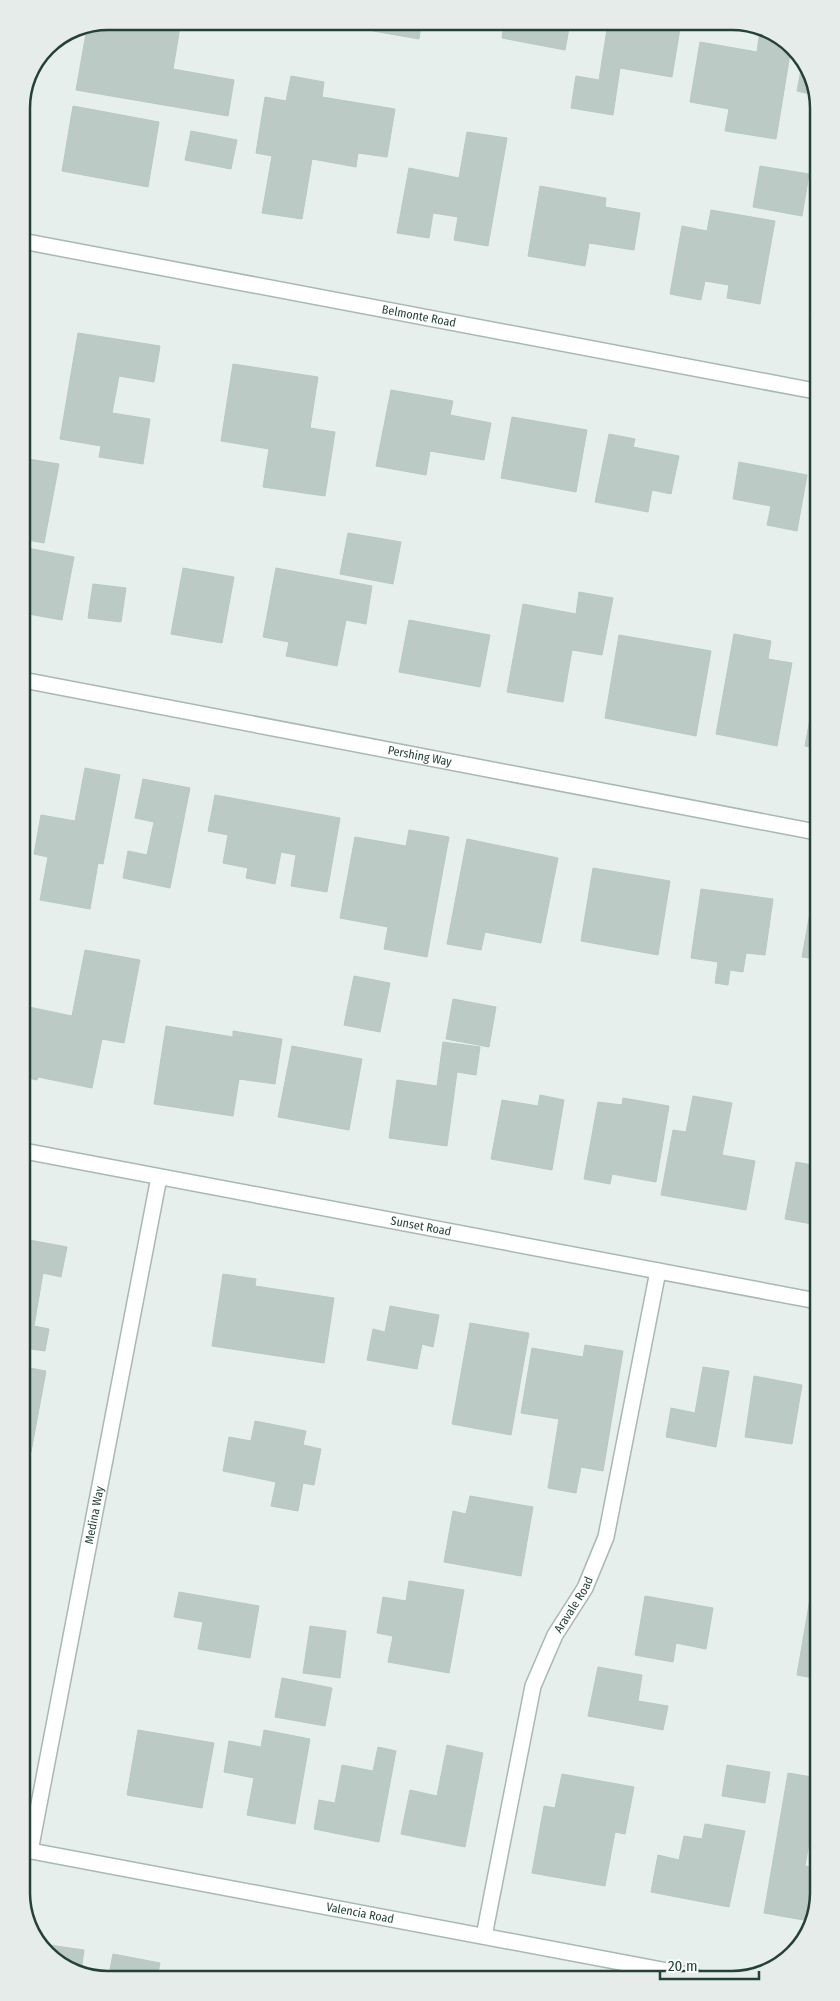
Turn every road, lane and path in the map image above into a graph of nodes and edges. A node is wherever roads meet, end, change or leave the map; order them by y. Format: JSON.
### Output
{"nodes":[{"id":1,"x":30,"y":243,"type":"edge"},
{"id":2,"x":810,"y":390,"type":"edge"},
{"id":3,"x":30,"y":681,"type":"edge"},
{"id":4,"x":810,"y":831,"type":"edge"},
{"id":5,"x":30,"y":1152,"type":"edge"},
{"id":6,"x":159,"y":1177,"type":"junction"},
{"id":7,"x":658,"y":1271,"type":"junction"},
{"id":8,"x":810,"y":1300,"type":"edge"},
{"id":9,"x":30,"y":1841,"type":"edge"},
{"id":10,"x":30,"y":1851,"type":"edge"},
{"id":11,"x":484,"y":1936,"type":"junction"},
{"id":12,"x":668,"y":1971,"type":"edge"}],
"edges":[{"from":1,"to":2,"type":"street","name":"Belmonte Road"},
{"from":3,"to":4,"type":"street","name":"Pershing Way"},
{"from":5,"to":6,"type":"street","name":"Sunset Road"},
{"from":6,"to":7,"type":"street","name":"Sunset Road"},
{"from":6,"to":9,"type":"street","name":"Medina Way"},
{"from":7,"to":8,"type":"street","name":"Sunset Road"},
{"from":7,"to":11,"type":"street","name":"Aravale Road"},
{"from":10,"to":11,"type":"street","name":"Valencia Road"},
{"from":11,"to":12,"type":"street","name":"Valencia Road"}]}
